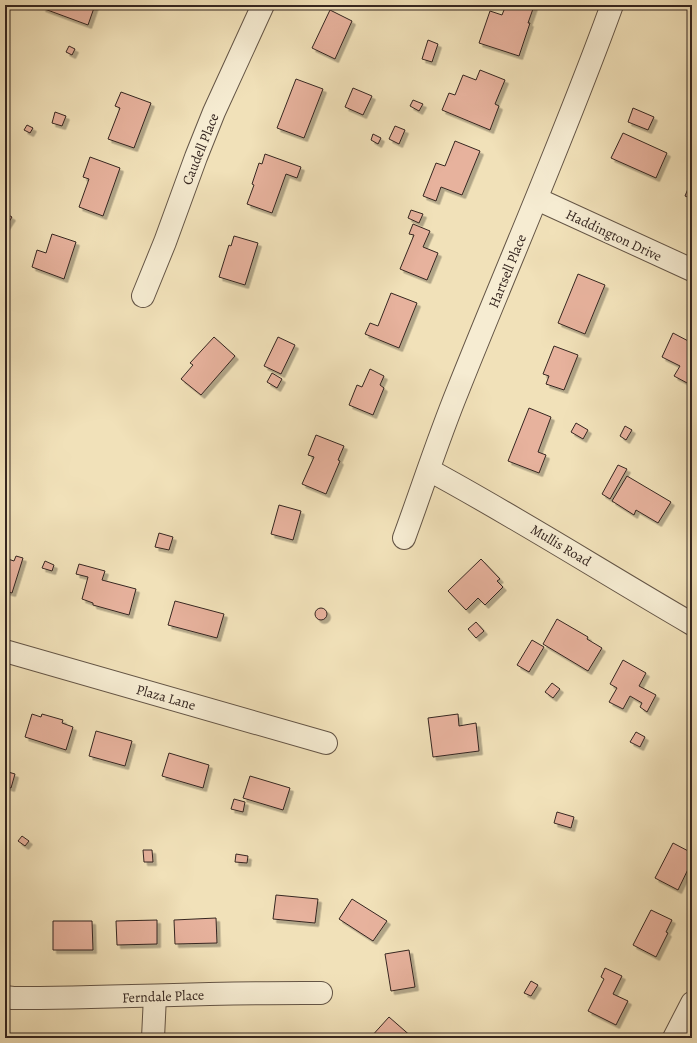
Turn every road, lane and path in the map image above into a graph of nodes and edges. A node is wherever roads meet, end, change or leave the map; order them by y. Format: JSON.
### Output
{"nodes":[{"id":1,"x":263,"y":5,"type":"edge"},
{"id":2,"x":612,"y":5,"type":"edge"},
{"id":3,"x":537,"y":200,"type":"junction"},
{"id":4,"x":692,"y":270,"type":"edge"},
{"id":5,"x":143,"y":296,"type":"dead end"},
{"id":6,"x":428,"y":470,"type":"junction"},
{"id":7,"x":404,"y":538,"type":"dead end"},
{"id":8,"x":692,"y":624,"type":"edge"},
{"id":9,"x":5,"y":651,"type":"edge"},
{"id":10,"x":326,"y":743,"type":"dead end"},
{"id":11,"x":321,"y":993,"type":"dead end"},
{"id":12,"x":155,"y":996,"type":"junction"},
{"id":13,"x":5,"y":997,"type":"edge"},
{"id":14,"x":692,"y":1003,"type":"edge"},
{"id":15,"x":153,"y":1038,"type":"edge"},
{"id":16,"x":674,"y":1038,"type":"edge"}],
"edges":[{"from":1,"to":5,"type":"street","name":"Caudell Place"},
{"from":2,"to":3,"type":"street","name":"Hartsell Place"},
{"from":3,"to":4,"type":"street","name":"Haddington Drive"},
{"from":3,"to":6,"type":"street","name":"Hartsell Place"},
{"from":6,"to":7,"type":"street","name":"Hartsell Place"},
{"from":6,"to":8,"type":"street","name":"Mullis Road"},
{"from":9,"to":10,"type":"street","name":"Plaza Lane"},
{"from":11,"to":12,"type":"street","name":"Ferndale Place"},
{"from":12,"to":13,"type":"street","name":"Ferndale Place"},
{"from":12,"to":15,"type":"street"},
{"from":14,"to":16,"type":"street"}]}
